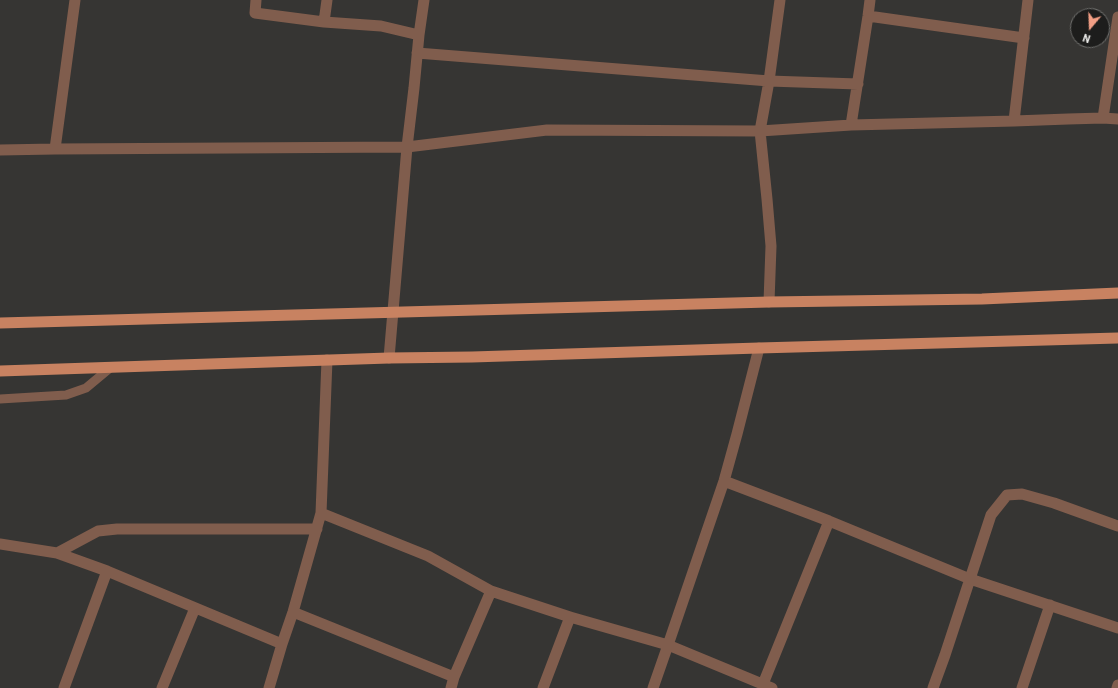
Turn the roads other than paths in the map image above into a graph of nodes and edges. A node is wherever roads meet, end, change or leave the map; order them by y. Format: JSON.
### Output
{"nodes":[{"id":1,"x":75,"y":0,"type":"edge"},
{"id":2,"x":256,"y":0,"type":"edge"},
{"id":3,"x":327,"y":0,"type":"edge"},
{"id":4,"x":424,"y":0,"type":"edge"},
{"id":5,"x":780,"y":0,"type":"edge"},
{"id":6,"x":870,"y":0,"type":"edge"},
{"id":7,"x":1028,"y":0,"type":"edge"},
{"id":8,"x":868,"y":16,"type":"junction"},
{"id":9,"x":1118,"y":17,"type":"edge"},
{"id":10,"x":324,"y":22,"type":"junction"},
{"id":11,"x":419,"y":35,"type":"junction"},
{"id":12,"x":1024,"y":38,"type":"junction"},
{"id":13,"x":417,"y":53,"type":"junction"},
{"id":14,"x":769,"y":81,"type":"junction"},
{"id":15,"x":858,"y":84,"type":"junction"},
{"id":16,"x":1103,"y":118,"type":"junction"},
{"id":17,"x":1118,"y":119,"type":"edge"},
{"id":18,"x":1014,"y":121,"type":"junction"},
{"id":19,"x":851,"y":125,"type":"junction"},
{"id":20,"x":760,"y":131,"type":"junction"},
{"id":21,"x":407,"y":147,"type":"junction"},
{"id":22,"x":55,"y":149,"type":"junction"},
{"id":23,"x":0,"y":150,"type":"edge"},
{"id":24,"x":1118,"y":293,"type":"edge"},
{"id":25,"x":769,"y":302,"type":"junction"},
{"id":26,"x":392,"y":313,"type":"junction"},
{"id":27,"x":0,"y":323,"type":"edge"},
{"id":28,"x":1118,"y":338,"type":"edge"},
{"id":29,"x":759,"y":348,"type":"junction"},
{"id":30,"x":389,"y":358,"type":"junction"},
{"id":31,"x":327,"y":360,"type":"junction"},
{"id":32,"x":110,"y":368,"type":"junction"},
{"id":33,"x":0,"y":371,"type":"edge"},
{"id":34,"x":0,"y":399,"type":"edge"},
{"id":35,"x":724,"y":481,"type":"junction"},
{"id":36,"x":321,"y":513,"type":"junction"},
{"id":37,"x":829,"y":521,"type":"junction"},
{"id":38,"x":1118,"y":526,"type":"edge"},
{"id":39,"x":317,"y":529,"type":"junction"},
{"id":40,"x":0,"y":544,"type":"edge"},
{"id":41,"x":57,"y":554,"type":"junction"},
{"id":42,"x":107,"y":571,"type":"junction"},
{"id":43,"x":970,"y":579,"type":"junction"},
{"id":44,"x":491,"y":591,"type":"junction"},
{"id":45,"x":1050,"y":605,"type":"junction"},
{"id":46,"x":195,"y":608,"type":"junction"},
{"id":47,"x":293,"y":612,"type":"junction"},
{"id":48,"x":570,"y":617,"type":"junction"},
{"id":49,"x":1118,"y":628,"type":"edge"},
{"id":50,"x":282,"y":644,"type":"junction"},
{"id":51,"x":668,"y":645,"type":"junction"},
{"id":52,"x":452,"y":683,"type":"edge"},
{"id":53,"x":1118,"y":685,"type":"edge"},
{"id":54,"x":768,"y":686,"type":"edge"},
{"id":55,"x":64,"y":688,"type":"edge"},
{"id":56,"x":162,"y":688,"type":"edge"},
{"id":57,"x":268,"y":688,"type":"edge"},
{"id":58,"x":543,"y":688,"type":"edge"},
{"id":59,"x":653,"y":688,"type":"edge"},
{"id":60,"x":933,"y":688,"type":"edge"},
{"id":61,"x":1022,"y":688,"type":"edge"},
{"id":62,"x":1117,"y":688,"type":"edge"}],
"edges":[{"from":1,"to":22,"type":"street"},
{"from":2,"to":10,"type":"street"},
{"from":3,"to":10,"type":"street"},
{"from":4,"to":11,"type":"street"},
{"from":5,"to":14,"type":"street"},
{"from":6,"to":8,"type":"street"},
{"from":7,"to":12,"type":"street"},
{"from":8,"to":12,"type":"street"},
{"from":8,"to":15,"type":"street"},
{"from":9,"to":16,"type":"street"},
{"from":10,"to":11,"type":"street"},
{"from":11,"to":13,"type":"street"},
{"from":12,"to":18,"type":"street"},
{"from":13,"to":14,"type":"street"},
{"from":13,"to":21,"type":"street"},
{"from":14,"to":15,"type":"street"},
{"from":14,"to":20,"type":"street"},
{"from":15,"to":19,"type":"street"},
{"from":16,"to":17,"type":"street"},
{"from":16,"to":18,"type":"street"},
{"from":18,"to":19,"type":"street"},
{"from":19,"to":20,"type":"street"},
{"from":20,"to":21,"type":"street"},
{"from":20,"to":25,"type":"street"},
{"from":21,"to":22,"type":"street"},
{"from":21,"to":26,"type":"street"},
{"from":22,"to":23,"type":"street"},
{"from":24,"to":25,"type":"main road"},
{"from":25,"to":26,"type":"main road"},
{"from":26,"to":27,"type":"main road"},
{"from":26,"to":30,"type":"street"},
{"from":28,"to":29,"type":"main road"},
{"from":29,"to":30,"type":"main road"},
{"from":29,"to":35,"type":"street"},
{"from":30,"to":31,"type":"main road"},
{"from":31,"to":32,"type":"main road"},
{"from":31,"to":36,"type":"street"},
{"from":32,"to":33,"type":"main road"},
{"from":32,"to":34,"type":"lane"},
{"from":35,"to":37,"type":"street"},
{"from":35,"to":51,"type":"street"},
{"from":36,"to":39,"type":"street"},
{"from":36,"to":44,"type":"street"},
{"from":37,"to":43,"type":"street"},
{"from":37,"to":54,"type":"street"},
{"from":38,"to":43,"type":"street"},
{"from":39,"to":41,"type":"street"},
{"from":39,"to":47,"type":"street"},
{"from":40,"to":41,"type":"street"},
{"from":41,"to":42,"type":"street"},
{"from":42,"to":46,"type":"street"},
{"from":42,"to":55,"type":"street"},
{"from":43,"to":45,"type":"street"},
{"from":43,"to":60,"type":"street"},
{"from":44,"to":48,"type":"street"},
{"from":44,"to":52,"type":"street"},
{"from":45,"to":49,"type":"street"},
{"from":45,"to":61,"type":"street"},
{"from":46,"to":50,"type":"street"},
{"from":46,"to":56,"type":"street"},
{"from":47,"to":50,"type":"street"},
{"from":47,"to":52,"type":"street"},
{"from":48,"to":51,"type":"street"},
{"from":48,"to":58,"type":"street"},
{"from":50,"to":57,"type":"street"},
{"from":51,"to":54,"type":"street"},
{"from":51,"to":59,"type":"street"},
{"from":53,"to":62,"type":"street"}]}
